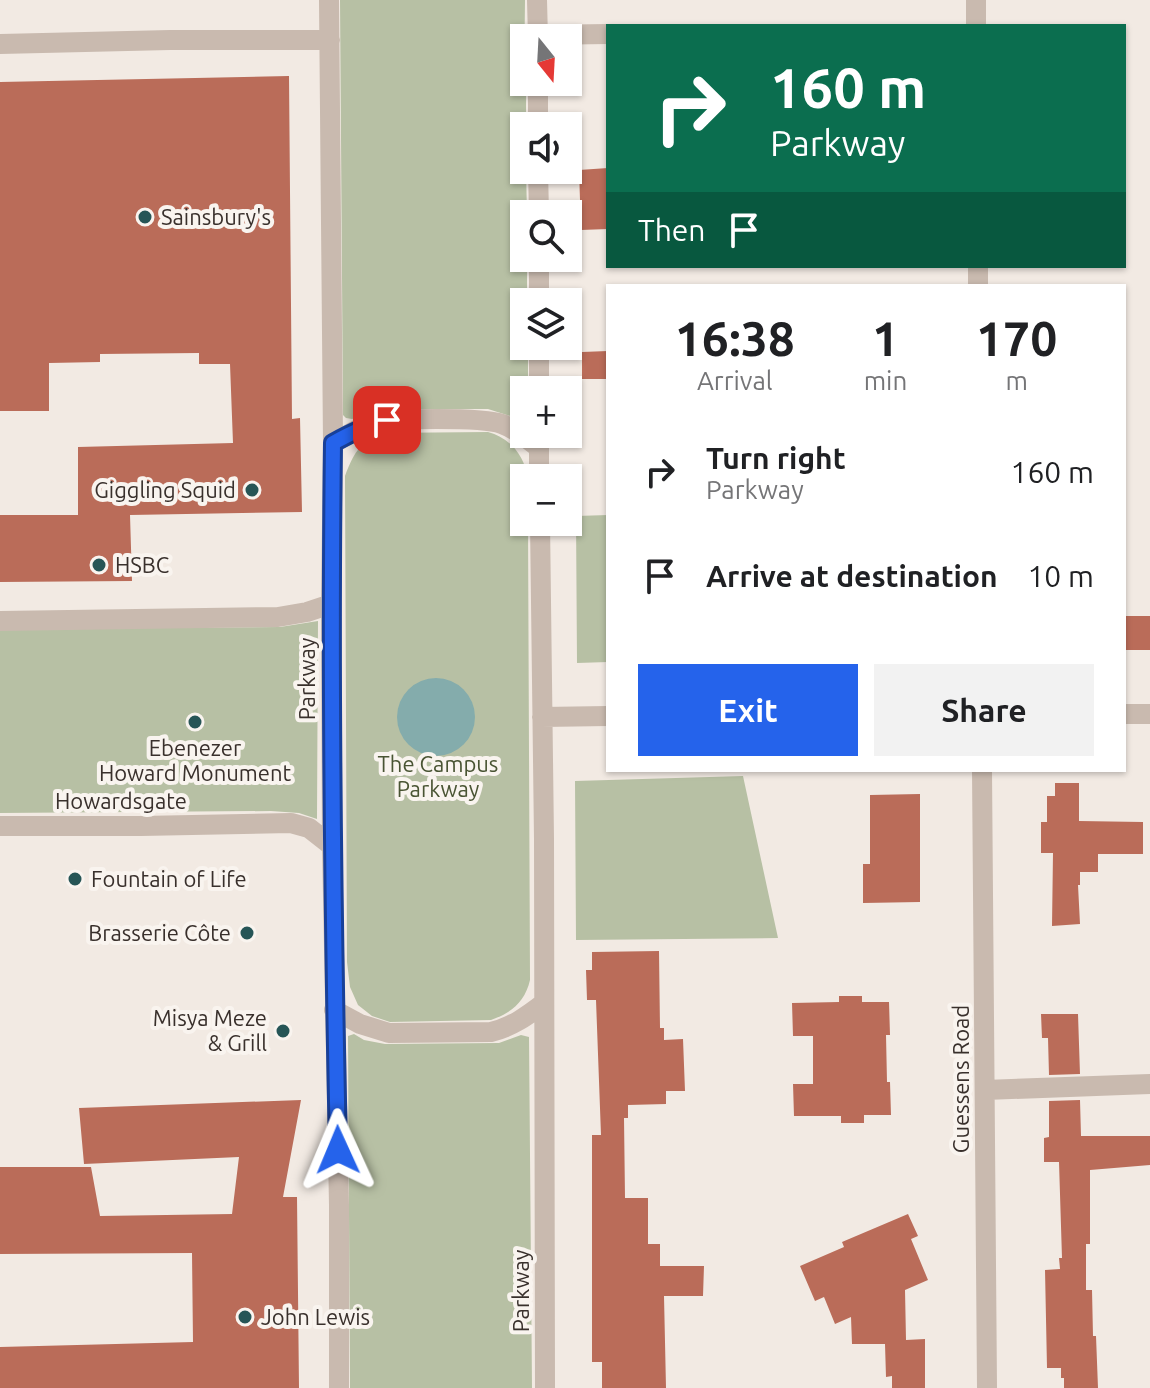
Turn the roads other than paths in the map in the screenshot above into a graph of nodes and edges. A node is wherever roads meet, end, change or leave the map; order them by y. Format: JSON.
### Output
{"nodes":[{"id":1,"x":329,"y":0,"type":"edge"},
{"id":2,"x":537,"y":0,"type":"edge"},
{"id":3,"x":976,"y":0,"type":"edge"},
{"id":4,"x":538,"y":24,"type":"edge"},
{"id":5,"x":976,"y":24,"type":"edge"},
{"id":6,"x":606,"y":34,"type":"edge"},
{"id":7,"x":582,"y":35,"type":"edge"},
{"id":8,"x":330,"y":40,"type":"junction"},
{"id":9,"x":0,"y":44,"type":"edge"},
{"id":10,"x":510,"y":428,"type":"edge"},
{"id":11,"x":333,"y":443,"type":"junction"},
{"id":12,"x":540,"y":536,"type":"edge"},
{"id":13,"x":331,"y":604,"type":"junction"},
{"id":14,"x":0,"y":621,"type":"edge"},
{"id":15,"x":1126,"y":714,"type":"edge"},
{"id":16,"x":1150,"y":714,"type":"edge"},
{"id":17,"x":606,"y":716,"type":"edge"},
{"id":18,"x":542,"y":717,"type":"junction"},
{"id":19,"x":982,"y":772,"type":"edge"},
{"id":20,"x":0,"y":826,"type":"edge"},
{"id":21,"x":332,"y":846,"type":"junction"},
{"id":22,"x":544,"y":1003,"type":"junction"},
{"id":23,"x":334,"y":1010,"type":"junction"},
{"id":24,"x":1150,"y":1084,"type":"edge"},
{"id":25,"x":985,"y":1090,"type":"junction"},
{"id":26,"x":339,"y":1388,"type":"edge"},
{"id":27,"x":545,"y":1388,"type":"edge"},
{"id":28,"x":987,"y":1388,"type":"edge"}],
"edges":[{"from":1,"to":8,"type":"street","name":"Parkway"},
{"from":2,"to":4,"type":"street"},
{"from":3,"to":5,"type":"street"},
{"from":6,"to":7,"type":"street"},
{"from":8,"to":9,"type":"street"},
{"from":8,"to":11,"type":"street","name":"Parkway"},
{"from":10,"to":11,"type":"street"},
{"from":11,"to":13,"type":"street","name":"Parkway"},
{"from":12,"to":18,"type":"street","name":"Parkway"},
{"from":13,"to":14,"type":"street"},
{"from":13,"to":21,"type":"street","name":"Parkway"},
{"from":15,"to":16,"type":"street"},
{"from":17,"to":18,"type":"street"},
{"from":18,"to":22,"type":"street","name":"Parkway"},
{"from":19,"to":25,"type":"street","name":"Guessens Road"},
{"from":20,"to":21,"type":"street","name":"Howardsgate"},
{"from":21,"to":23,"type":"street","name":"Parkway"},
{"from":22,"to":23,"type":"street"},
{"from":22,"to":27,"type":"street","name":"Parkway"},
{"from":23,"to":26,"type":"street","name":"Parkway"},
{"from":24,"to":25,"type":"street"},
{"from":25,"to":28,"type":"street","name":"Guessens Road"}]}
